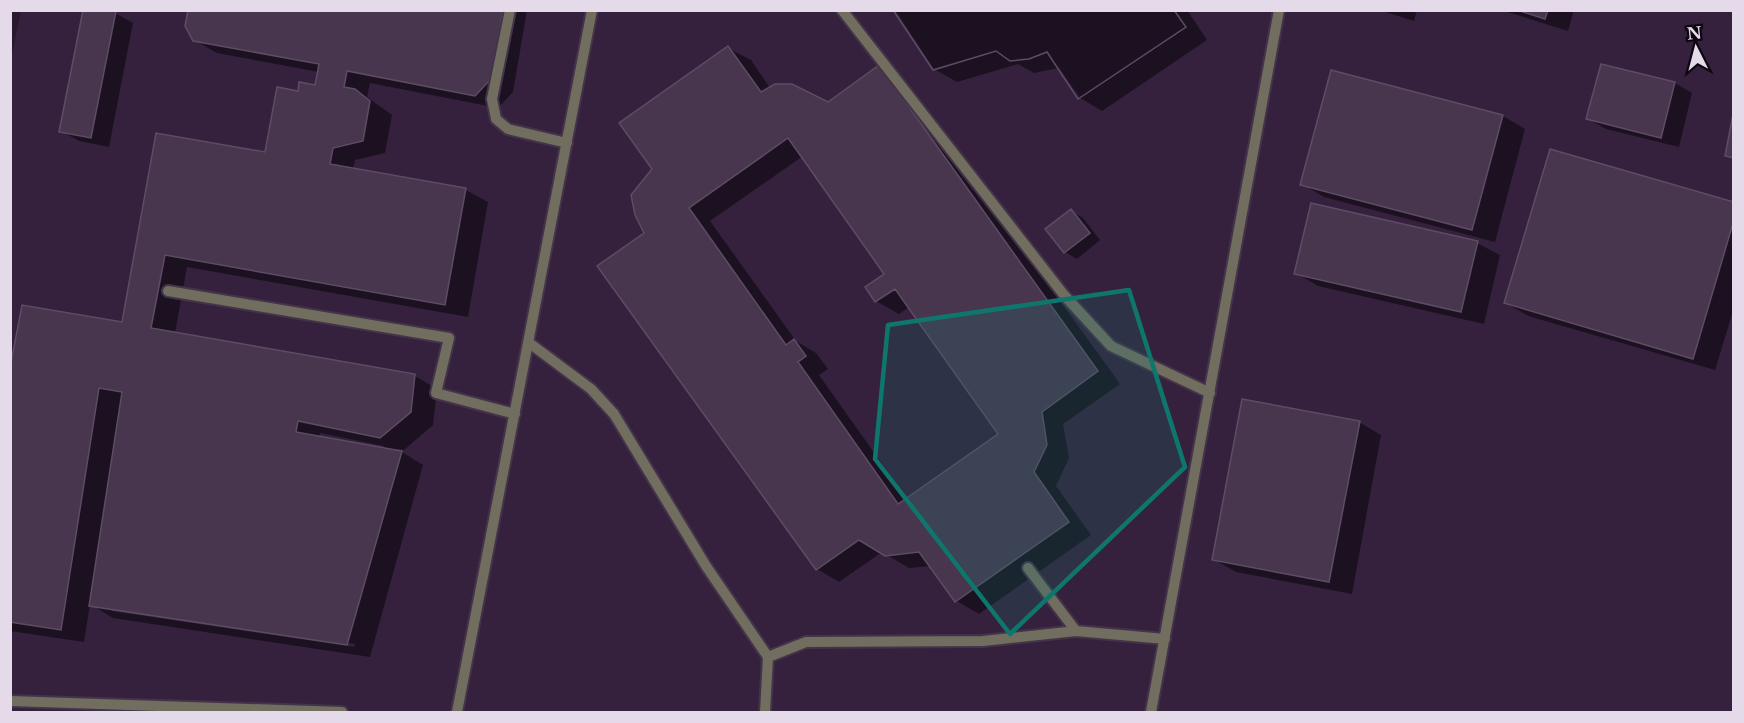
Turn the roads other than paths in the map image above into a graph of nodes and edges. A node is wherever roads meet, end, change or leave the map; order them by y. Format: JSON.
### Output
{"nodes":[{"id":1,"x":510,"y":10,"type":"edge"},
{"id":2,"x":592,"y":10,"type":"edge"},
{"id":3,"x":842,"y":10,"type":"edge"},
{"id":4,"x":1279,"y":10,"type":"edge"},
{"id":5,"x":567,"y":143,"type":"junction"},
{"id":6,"x":168,"y":291,"type":"dead end"},
{"id":7,"x":528,"y":342,"type":"junction"},
{"id":8,"x":1210,"y":393,"type":"junction"},
{"id":9,"x":515,"y":414,"type":"junction"},
{"id":10,"x":1028,"y":568,"type":"dead end"},
{"id":11,"x":1076,"y":630,"type":"junction"},
{"id":12,"x":1165,"y":639,"type":"junction"},
{"id":13,"x":768,"y":657,"type":"junction"},
{"id":14,"x":10,"y":701,"type":"edge"},
{"id":15,"x":342,"y":712,"type":"edge"},
{"id":16,"x":457,"y":712,"type":"edge"},
{"id":17,"x":765,"y":712,"type":"edge"},
{"id":18,"x":1151,"y":712,"type":"edge"}],
"edges":[{"from":1,"to":5,"type":"lane"},
{"from":2,"to":5,"type":"lane"},
{"from":3,"to":8,"type":"lane"},
{"from":4,"to":8,"type":"lane"},
{"from":5,"to":7,"type":"lane"},
{"from":6,"to":9,"type":"lane"},
{"from":7,"to":9,"type":"lane"},
{"from":7,"to":13,"type":"lane"},
{"from":8,"to":12,"type":"lane"},
{"from":9,"to":16,"type":"lane"},
{"from":10,"to":11,"type":"lane"},
{"from":11,"to":12,"type":"lane"},
{"from":11,"to":13,"type":"lane"},
{"from":12,"to":18,"type":"lane"},
{"from":13,"to":17,"type":"lane"},
{"from":14,"to":15,"type":"lane"}]}
